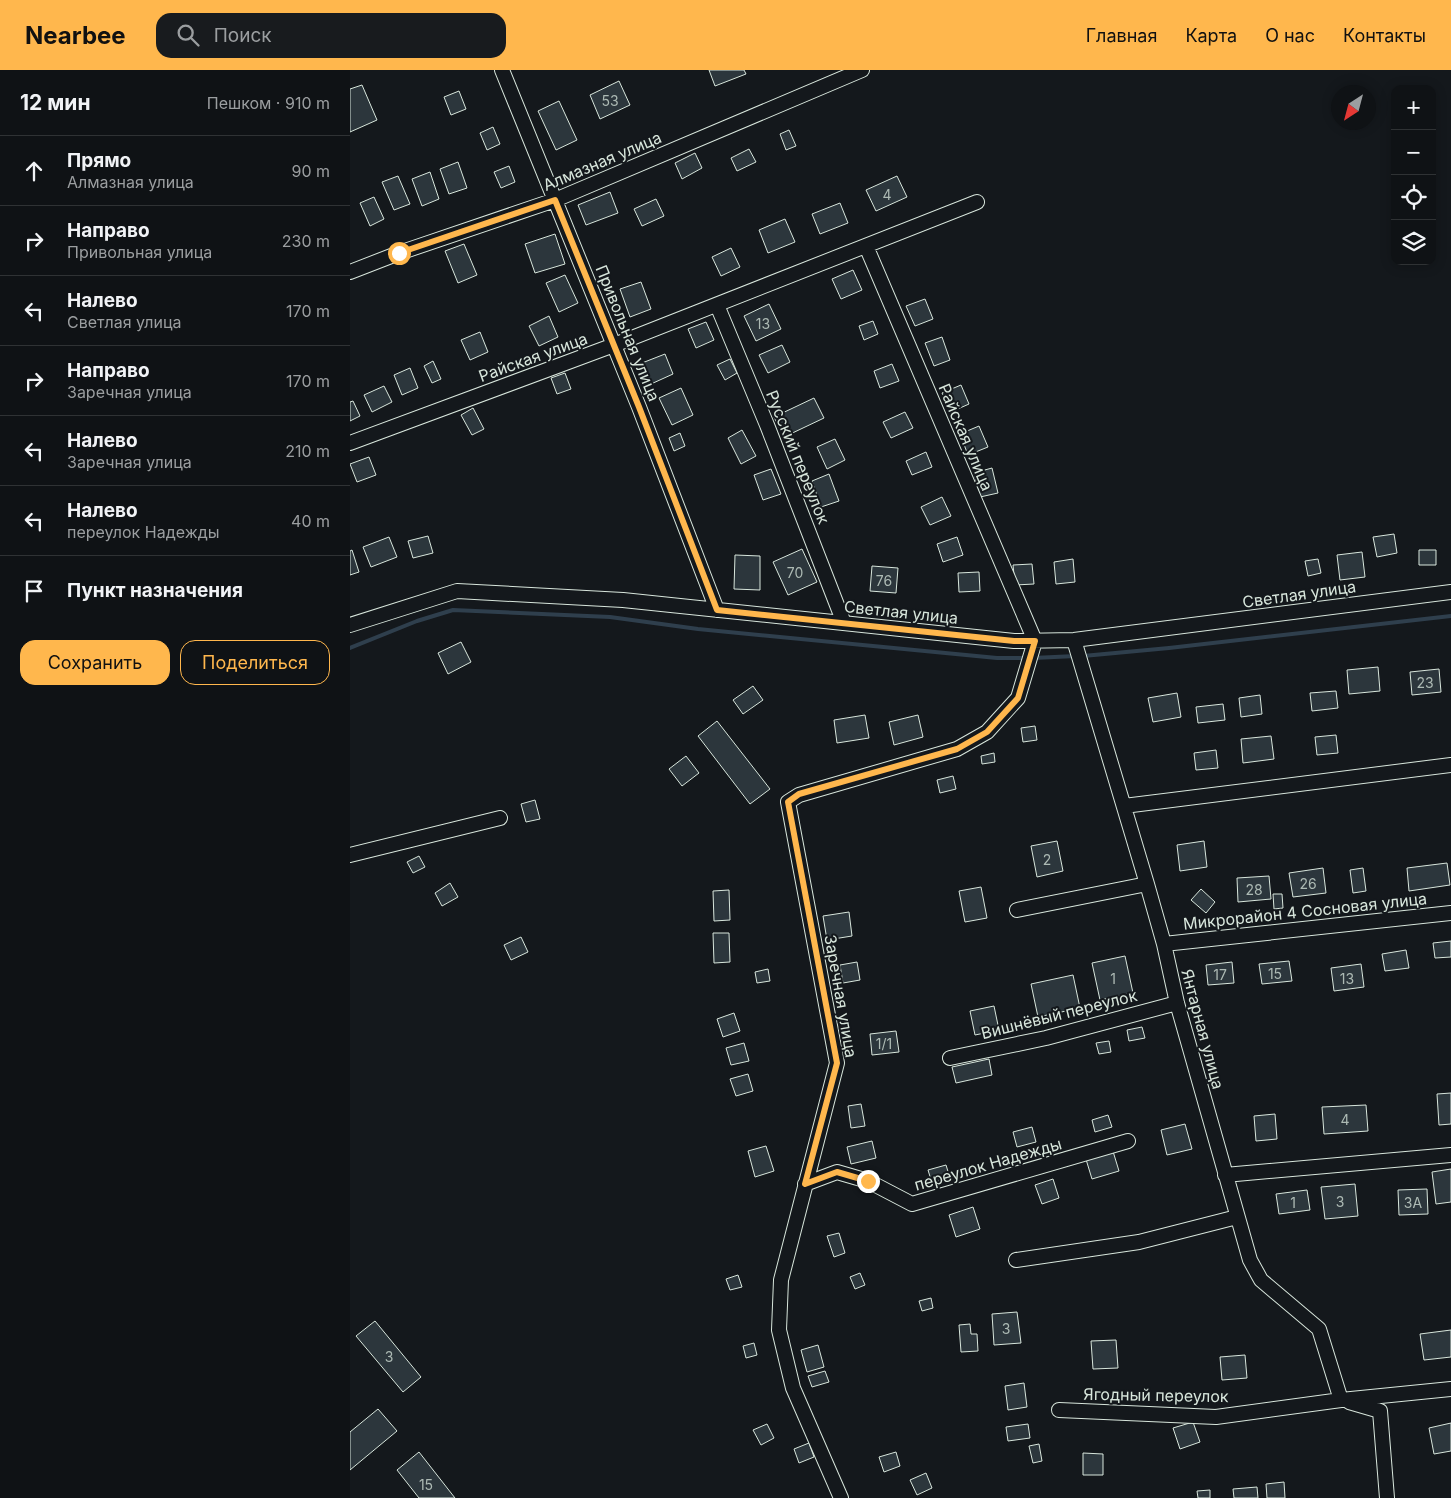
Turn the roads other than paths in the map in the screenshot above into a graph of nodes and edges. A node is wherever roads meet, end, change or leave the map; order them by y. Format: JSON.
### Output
{"nodes":[{"id":1,"x":502,"y":70,"type":"edge"},
{"id":2,"x":862,"y":70,"type":"edge"},
{"id":3,"x":555,"y":200,"type":"junction"},
{"id":4,"x":977,"y":202,"type":"dead end"},
{"id":5,"x":866,"y":246,"type":"junction"},
{"id":6,"x":350,"y":272,"type":"edge"},
{"id":7,"x":717,"y":305,"type":"junction"},
{"id":8,"x":614,"y":345,"type":"junction"},
{"id":9,"x":350,"y":443,"type":"edge"},
{"id":10,"x":1451,"y":592,"type":"edge"},
{"id":11,"x":717,"y":610,"type":"junction"},
{"id":12,"x":844,"y":623,"type":"junction"},
{"id":13,"x":350,"y":625,"type":"edge"},
{"id":14,"x":1074,"y":640,"type":"junction"},
{"id":15,"x":1035,"y":641,"type":"junction"},
{"id":16,"x":1451,"y":765,"type":"edge"},
{"id":17,"x":1124,"y":806,"type":"junction"},
{"id":18,"x":500,"y":818,"type":"dead end"},
{"id":19,"x":350,"y":855,"type":"edge"},
{"id":20,"x":1147,"y":884,"type":"junction"},
{"id":21,"x":1017,"y":910,"type":"dead end"},
{"id":22,"x":1451,"y":913,"type":"edge"},
{"id":23,"x":1164,"y":944,"type":"junction"},
{"id":24,"x":1177,"y":1003,"type":"junction"},
{"id":25,"x":950,"y":1058,"type":"dead end"},
{"id":26,"x":1128,"y":1141,"type":"dead end"},
{"id":27,"x":1451,"y":1155,"type":"edge"},
{"id":28,"x":1225,"y":1175,"type":"junction"},
{"id":29,"x":805,"y":1184,"type":"junction"},
{"id":30,"x":1237,"y":1217,"type":"junction"},
{"id":31,"x":1016,"y":1260,"type":"dead end"},
{"id":32,"x":1451,"y":1389,"type":"edge"},
{"id":33,"x":1341,"y":1400,"type":"junction"},
{"id":34,"x":1059,"y":1410,"type":"dead end"},
{"id":35,"x":841,"y":1498,"type":"edge"},
{"id":36,"x":1387,"y":1498,"type":"edge"}],
"edges":[{"from":1,"to":3,"type":"street","name":"Привольная улица"},
{"from":2,"to":3,"type":"street","name":"Алмазная улица"},
{"from":3,"to":6,"type":"street","name":"Алмазная улица"},
{"from":3,"to":8,"type":"street","name":"Привольная улица"},
{"from":4,"to":5,"type":"street","name":"Райская улица"},
{"from":5,"to":7,"type":"street","name":"Райская улица"},
{"from":5,"to":15,"type":"street","name":"Райская улица"},
{"from":7,"to":8,"type":"street","name":"Райская улица"},
{"from":7,"to":12,"type":"street","name":"Русский переулок"},
{"from":8,"to":9,"type":"street","name":"Райская улица"},
{"from":8,"to":11,"type":"street","name":"Привольная улица"},
{"from":10,"to":14,"type":"street","name":"Светлая улица"},
{"from":11,"to":12,"type":"street","name":"Светлая улица"},
{"from":11,"to":13,"type":"street","name":"Светлая улица"},
{"from":12,"to":15,"type":"street","name":"Светлая улица"},
{"from":14,"to":15,"type":"street","name":"Светлая улица"},
{"from":14,"to":17,"type":"street","name":"Янтарная улица"},
{"from":15,"to":29,"type":"street","name":"Заречная улица"},
{"from":16,"to":17,"type":"street"},
{"from":17,"to":20,"type":"street","name":"Янтарная улица"},
{"from":18,"to":19,"type":"street"},
{"from":20,"to":21,"type":"street"},
{"from":20,"to":23,"type":"street","name":"Янтарная улица"},
{"from":22,"to":23,"type":"street","name":"Микрорайон 4 Сосновая улица"},
{"from":23,"to":24,"type":"street","name":"Янтарная улица"},
{"from":24,"to":25,"type":"street","name":"Вишнёвый переулок"},
{"from":24,"to":28,"type":"street","name":"Янтарная улица"},
{"from":26,"to":29,"type":"street","name":"переулок Надежды"},
{"from":27,"to":28,"type":"street"},
{"from":28,"to":30,"type":"street","name":"Янтарная улица"},
{"from":29,"to":35,"type":"street","name":"Заречная улица"},
{"from":30,"to":31,"type":"street"},
{"from":30,"to":33,"type":"street","name":"Янтарная улица"},
{"from":32,"to":33,"type":"street","name":"Ягодный переулок"},
{"from":33,"to":34,"type":"street","name":"Ягодный переулок"},
{"from":33,"to":36,"type":"street"}]}
